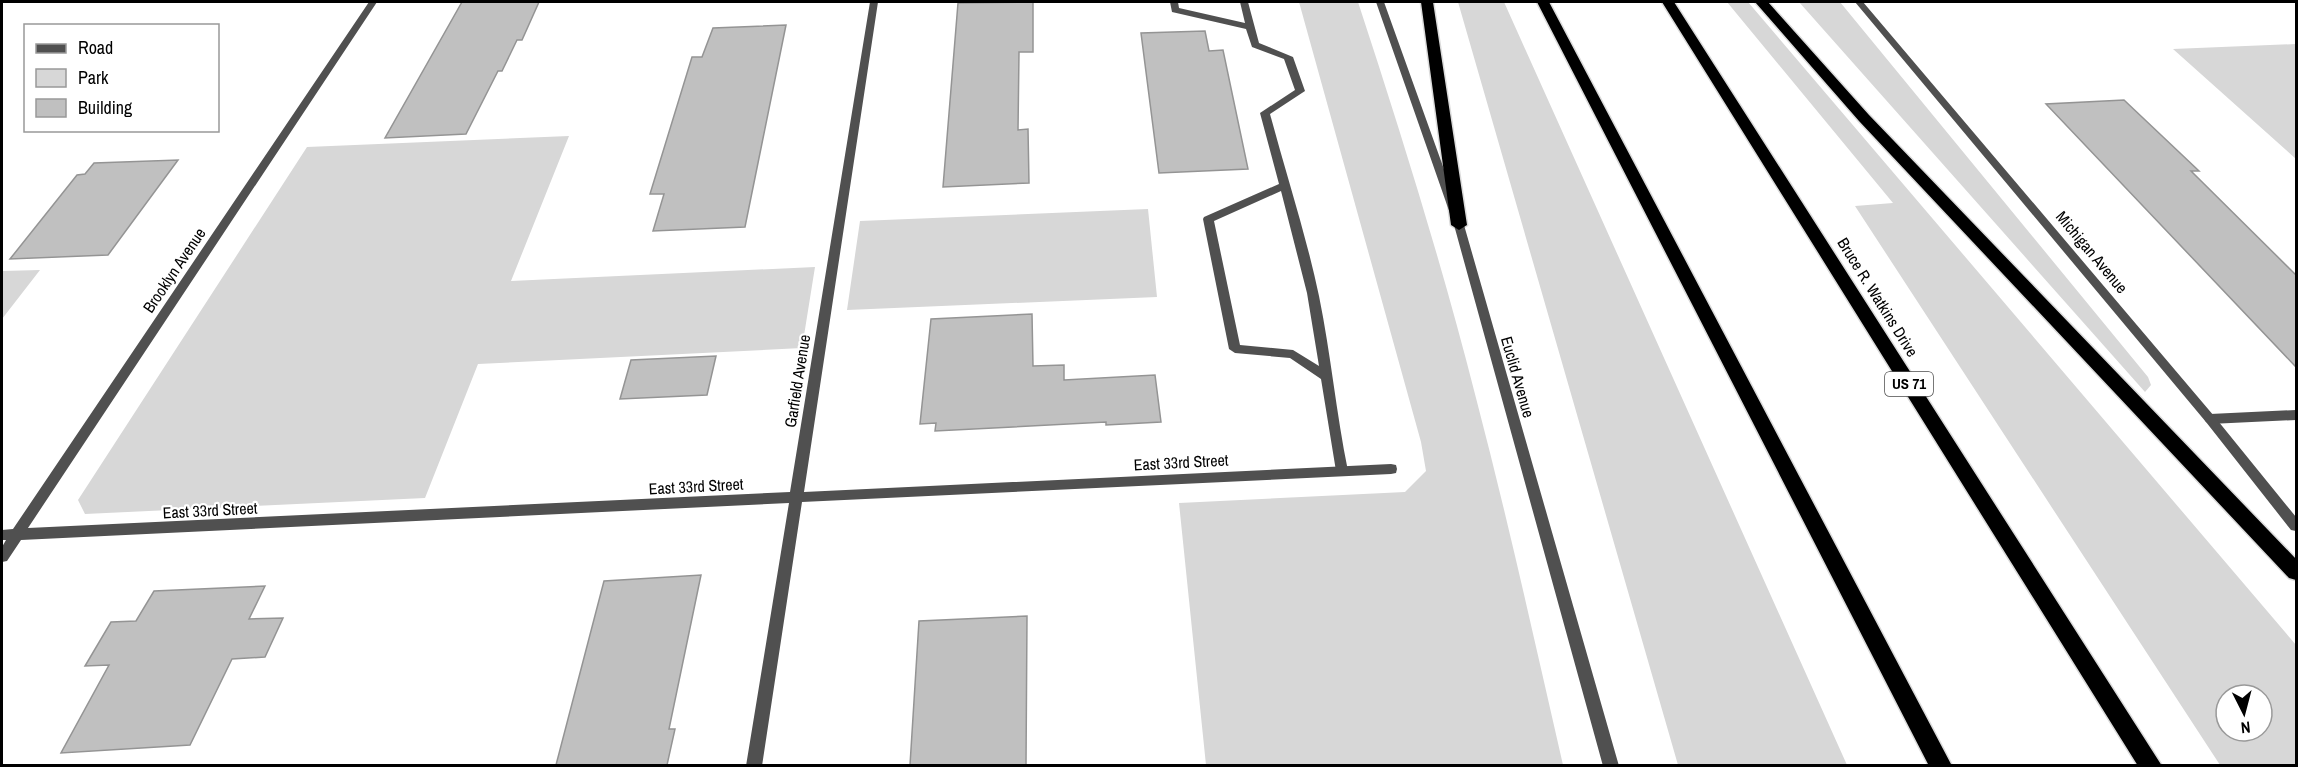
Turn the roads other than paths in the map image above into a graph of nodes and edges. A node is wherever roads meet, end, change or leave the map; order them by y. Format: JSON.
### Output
{"nodes":[{"id":1,"x":373,"y":2,"type":"edge"},
{"id":2,"x":874,"y":2,"type":"edge"},
{"id":3,"x":1174,"y":2,"type":"edge"},
{"id":4,"x":1244,"y":2,"type":"edge"},
{"id":5,"x":1380,"y":2,"type":"edge"},
{"id":6,"x":1427,"y":2,"type":"edge"},
{"id":7,"x":1543,"y":2,"type":"edge"},
{"id":8,"x":1668,"y":2,"type":"edge"},
{"id":9,"x":1761,"y":2,"type":"edge"},
{"id":10,"x":1859,"y":2,"type":"edge"},
{"id":11,"x":1249,"y":27,"type":"junction"},
{"id":12,"x":1283,"y":186,"type":"junction"},
{"id":13,"x":1459,"y":225,"type":"junction"},
{"id":14,"x":1328,"y":378,"type":"junction"},
{"id":15,"x":2296,"y":415,"type":"edge"},
{"id":16,"x":2210,"y":419,"type":"junction"},
{"id":17,"x":1392,"y":469,"type":"dead end"},
{"id":18,"x":1342,"y":471,"type":"junction"},
{"id":19,"x":797,"y":498,"type":"junction"},
{"id":20,"x":2296,"y":526,"type":"edge"},
{"id":21,"x":2,"y":535,"type":"edge"},
{"id":22,"x":16,"y":535,"type":"junction"},
{"id":23,"x":2,"y":557,"type":"edge"},
{"id":24,"x":2296,"y":572,"type":"edge"},
{"id":25,"x":754,"y":765,"type":"edge"},
{"id":26,"x":1611,"y":765,"type":"edge"},
{"id":27,"x":1941,"y":765,"type":"edge"},
{"id":28,"x":2151,"y":765,"type":"edge"}],
"edges":[{"from":1,"to":22,"type":"street","name":"Brooklyn Avenue"},
{"from":2,"to":19,"type":"street","name":"Garfield Avenue"},
{"from":3,"to":11,"type":"street"},
{"from":4,"to":11,"type":"street"},
{"from":5,"to":13,"type":"street","name":"Euclid Avenue"},
{"from":6,"to":13,"type":"highway"},
{"from":7,"to":27,"type":"highway"},
{"from":8,"to":28,"type":"highway","name":"Bruce R. Watkins Drive","number":"US 71"},
{"from":9,"to":24,"type":"highway"},
{"from":10,"to":16,"type":"street","name":"Michigan Avenue"},
{"from":11,"to":12,"type":"street"},
{"from":12,"to":14,"type":"street"},
{"from":12,"to":14,"type":"street"},
{"from":13,"to":26,"type":"street","name":"Euclid Avenue"},
{"from":14,"to":18,"type":"street"},
{"from":15,"to":16,"type":"street"},
{"from":16,"to":20,"type":"street","name":"Michigan Avenue"},
{"from":17,"to":18,"type":"street","name":"East 33rd Street"},
{"from":18,"to":19,"type":"street","name":"East 33rd Street"},
{"from":19,"to":22,"type":"street","name":"East 33rd Street"},
{"from":19,"to":25,"type":"street","name":"Garfield Avenue"},
{"from":21,"to":22,"type":"street","name":"East 33rd Street"},
{"from":22,"to":23,"type":"street","name":"Brooklyn Avenue"}]}
